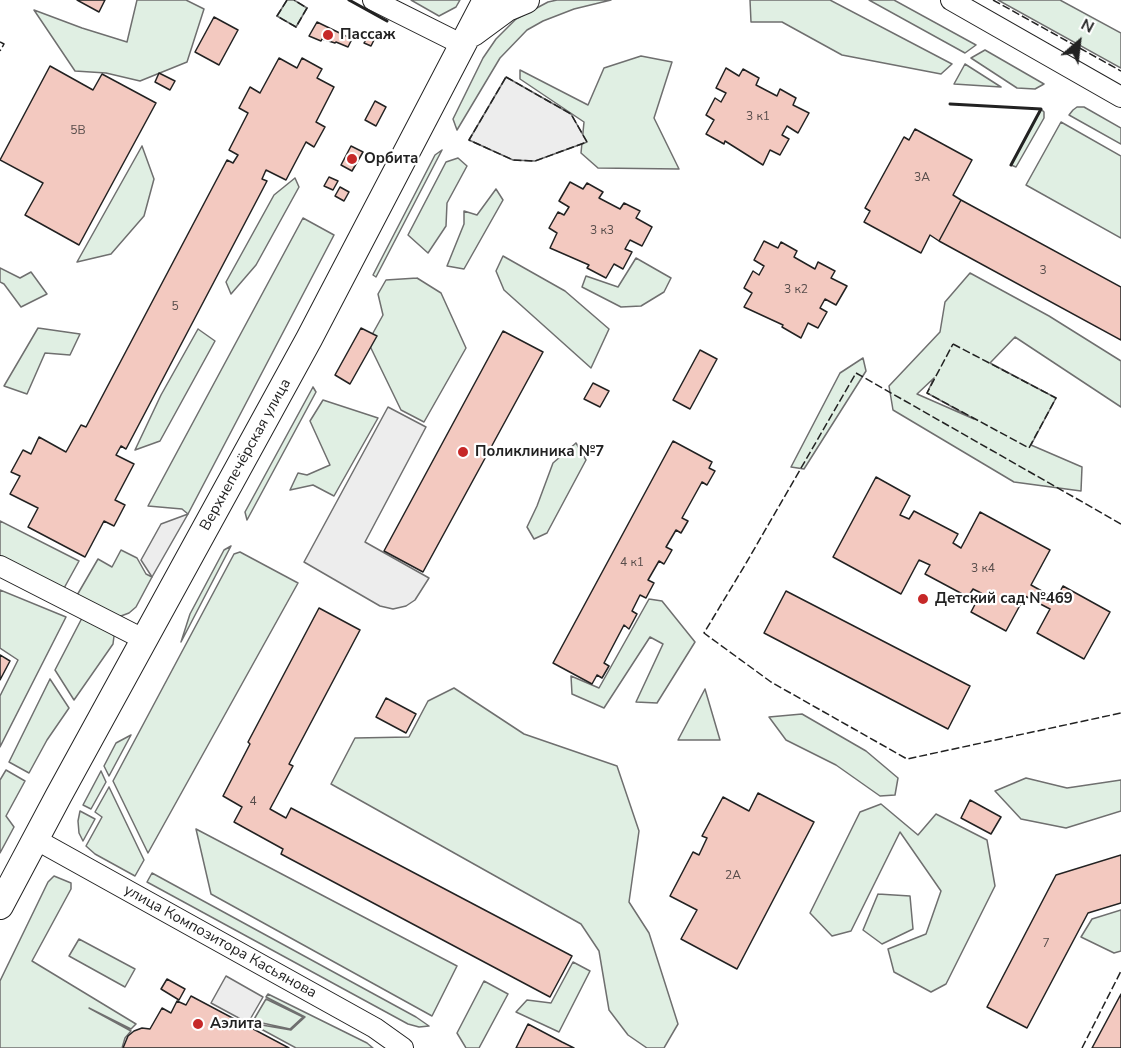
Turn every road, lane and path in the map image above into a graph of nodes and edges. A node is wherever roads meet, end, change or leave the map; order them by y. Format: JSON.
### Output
{"nodes":[{"id":1,"x":373,"y":0,"type":"edge"},
{"id":2,"x":486,"y":0,"type":"edge"},
{"id":3,"x":526,"y":0,"type":"edge"},
{"id":4,"x":951,"y":0,"type":"edge"},
{"id":5,"x":465,"y":41,"type":"junction"},
{"id":6,"x":1121,"y":97,"type":"edge"},
{"id":7,"x":0,"y":566,"type":"edge"},
{"id":8,"x":145,"y":640,"type":"junction"},
{"id":9,"x":35,"y":839,"type":"junction"},
{"id":10,"x":0,"y":906,"type":"edge"},
{"id":11,"x":403,"y":1048,"type":"edge"}],
"edges":[{"from":1,"to":5,"type":"street"},
{"from":2,"to":5,"type":"street","name":"Верхнепечёрская улица"},
{"from":3,"to":5,"type":"street"},
{"from":4,"to":6,"type":"street"},
{"from":5,"to":8,"type":"street","name":"Верхнепечёрская улица"},
{"from":7,"to":8,"type":"street"},
{"from":8,"to":9,"type":"street","name":"Верхнепечёрская улица"},
{"from":9,"to":10,"type":"street","name":"Верхнепечёрская улица"},
{"from":9,"to":11,"type":"street","name":"улица Композитора Касьянова"}]}
